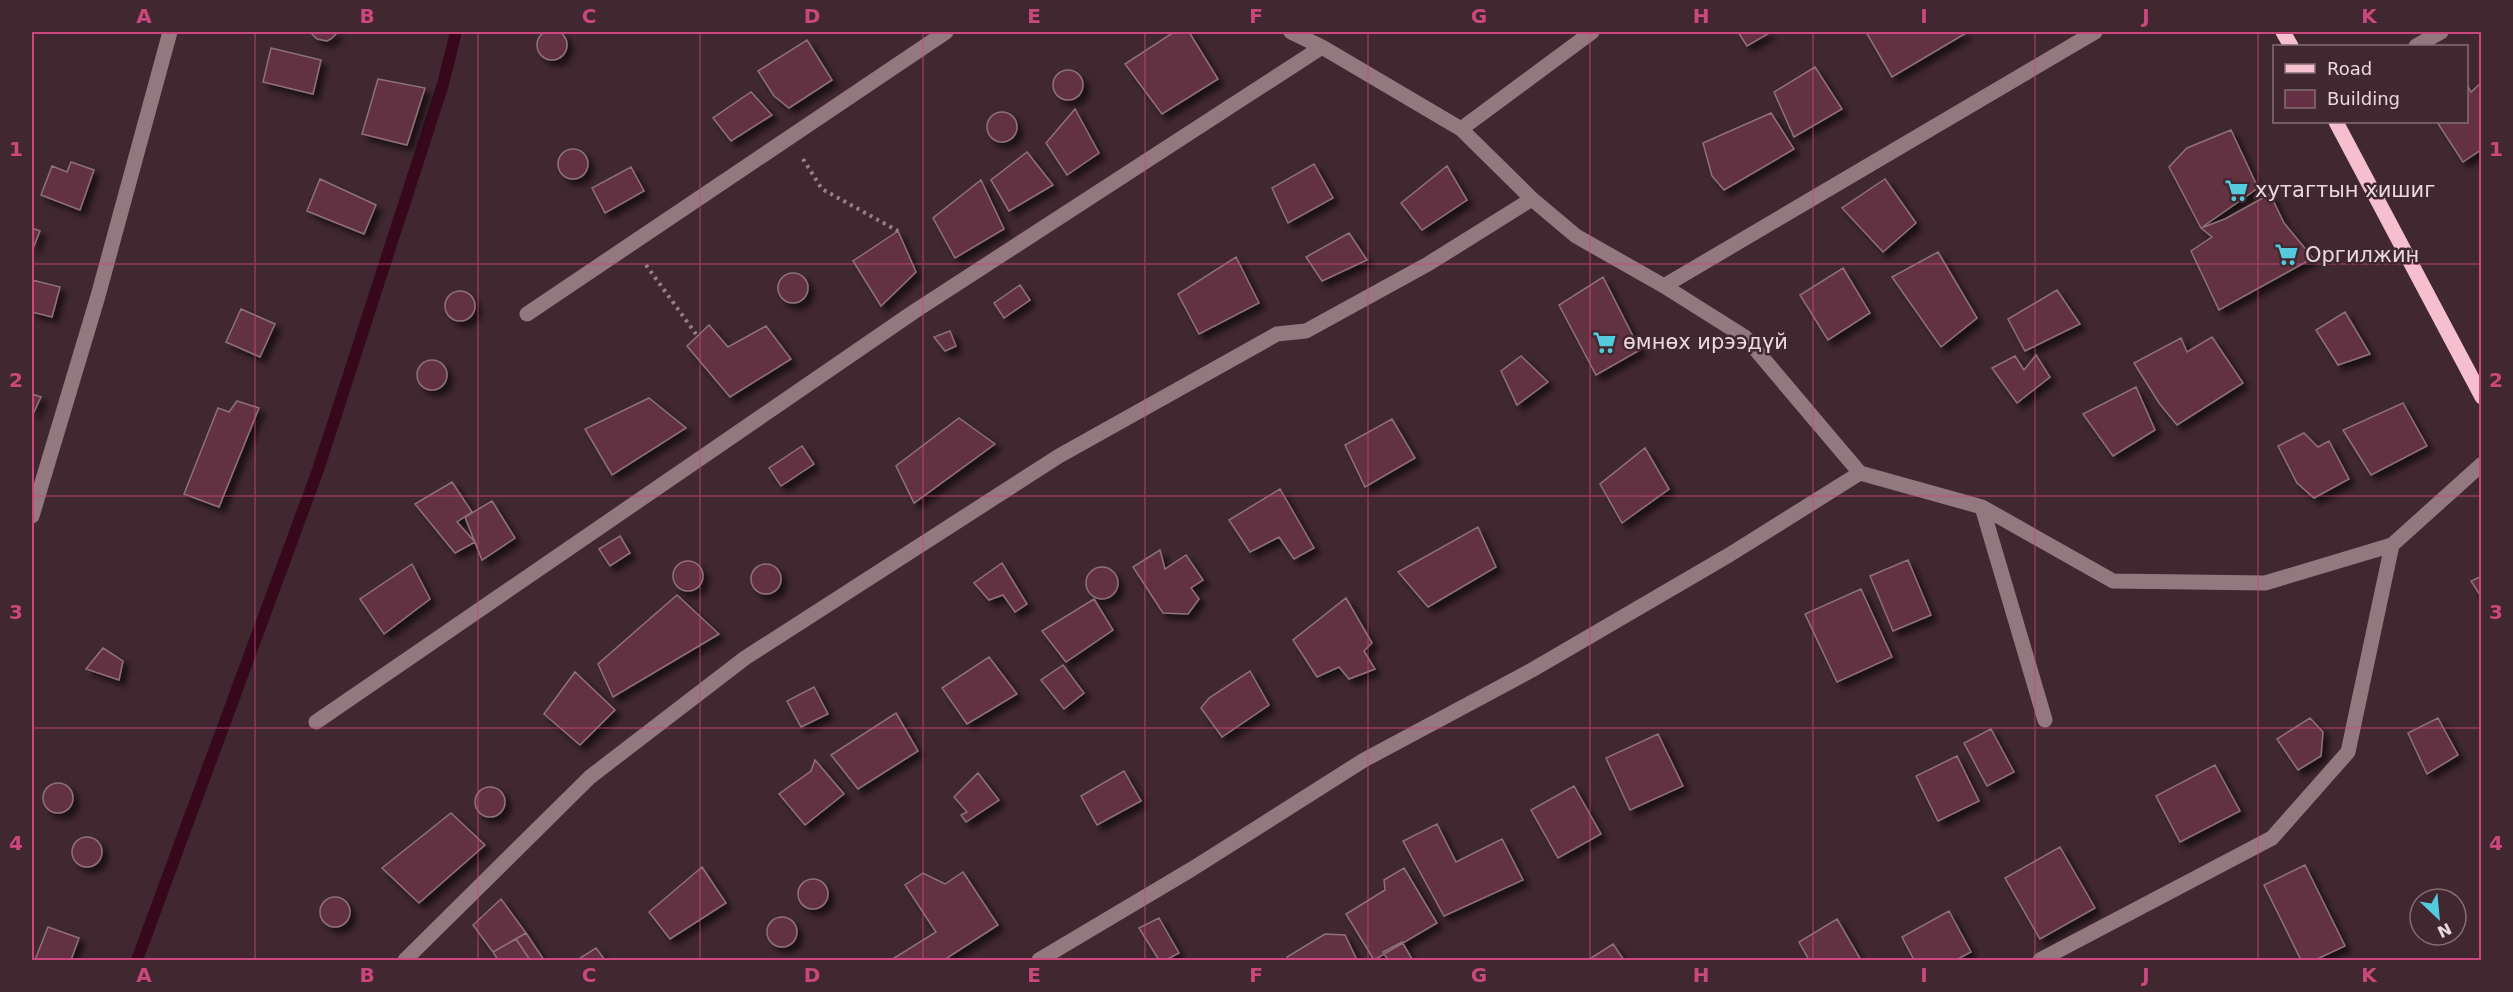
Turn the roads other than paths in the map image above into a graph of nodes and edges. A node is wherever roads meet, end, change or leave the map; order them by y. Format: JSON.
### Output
{"nodes":[{"id":1,"x":170,"y":32,"type":"edge"},
{"id":2,"x":946,"y":32,"type":"edge"},
{"id":3,"x":1292,"y":32,"type":"edge"},
{"id":4,"x":1592,"y":32,"type":"edge"},
{"id":5,"x":2095,"y":32,"type":"edge"},
{"id":6,"x":2441,"y":32,"type":"edge"},
{"id":7,"x":2418,"y":45,"type":"edge"},
{"id":8,"x":1322,"y":47,"type":"junction"},
{"id":9,"x":2337,"y":123,"type":"edge"},
{"id":10,"x":1461,"y":129,"type":"junction"},
{"id":11,"x":1532,"y":200,"type":"junction"},
{"id":12,"x":1664,"y":286,"type":"junction"},
{"id":13,"x":527,"y":314,"type":"dead end"},
{"id":14,"x":2481,"y":397,"type":"edge"},
{"id":15,"x":2481,"y":464,"type":"edge"},
{"id":16,"x":1860,"y":473,"type":"junction"},
{"id":17,"x":1983,"y":507,"type":"junction"},
{"id":18,"x":32,"y":516,"type":"edge"},
{"id":19,"x":2392,"y":545,"type":"junction"},
{"id":20,"x":2045,"y":720,"type":"dead end"},
{"id":21,"x":316,"y":722,"type":"dead end"},
{"id":22,"x":405,"y":960,"type":"edge"},
{"id":23,"x":1039,"y":960,"type":"edge"},
{"id":24,"x":2040,"y":960,"type":"edge"}],
"edges":[{"from":1,"to":18,"type":"street"},
{"from":2,"to":13,"type":"street"},
{"from":3,"to":8,"type":"street"},
{"from":4,"to":10,"type":"street"},
{"from":5,"to":12,"type":"street"},
{"from":6,"to":7,"type":"street"},
{"from":8,"to":10,"type":"street"},
{"from":8,"to":21,"type":"street"},
{"from":9,"to":14,"type":"main road"},
{"from":10,"to":11,"type":"street"},
{"from":11,"to":12,"type":"street"},
{"from":11,"to":22,"type":"street"},
{"from":12,"to":16,"type":"street"},
{"from":15,"to":19,"type":"street"},
{"from":16,"to":17,"type":"street"},
{"from":16,"to":23,"type":"street"},
{"from":17,"to":19,"type":"street"},
{"from":17,"to":20,"type":"street"},
{"from":19,"to":24,"type":"street"}]}
